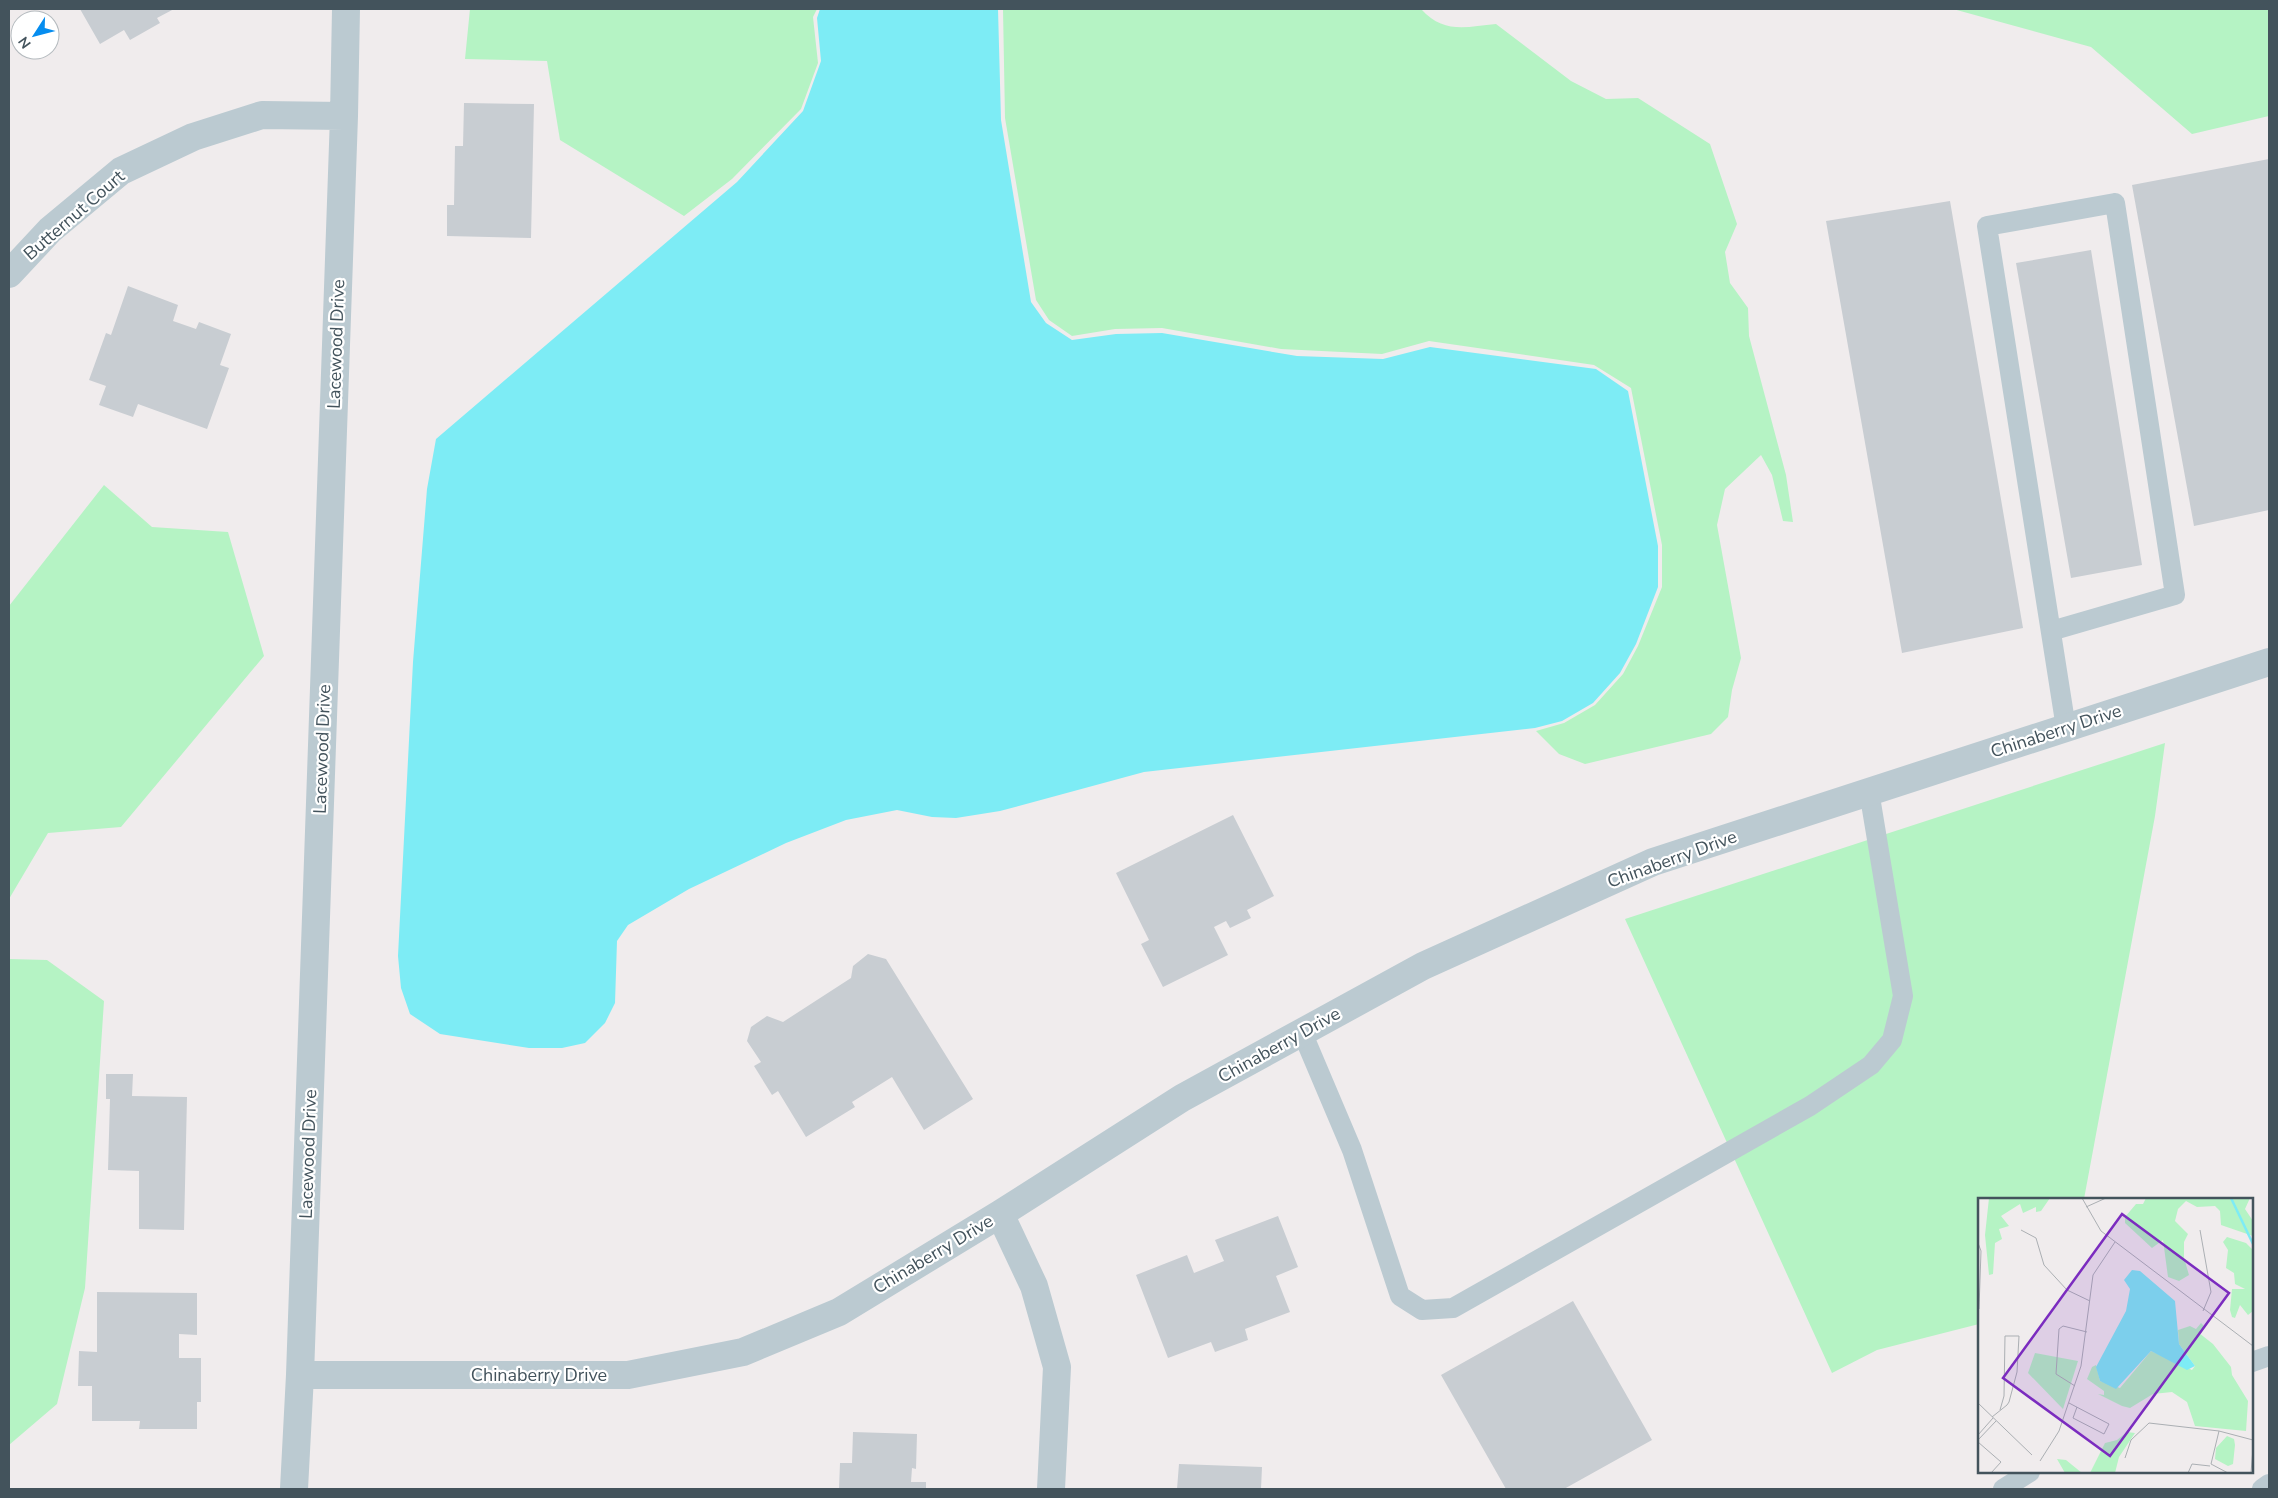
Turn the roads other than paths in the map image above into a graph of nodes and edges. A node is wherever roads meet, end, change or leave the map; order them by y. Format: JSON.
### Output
{"nodes":[{"id":1,"x":346,"y":9,"type":"edge"},
{"id":2,"x":344,"y":116,"type":"junction"},
{"id":3,"x":9,"y":274,"type":"edge"},
{"id":4,"x":2051,"y":631,"type":"junction"},
{"id":5,"x":2269,"y":662,"type":"edge"},
{"id":6,"x":2066,"y":728,"type":"junction"},
{"id":7,"x":1870,"y":791,"type":"junction"},
{"id":8,"x":1302,"y":1032,"type":"junction"},
{"id":9,"x":1000,"y":1214,"type":"junction"},
{"id":10,"x":2269,"y":1356,"type":"edge"},
{"id":11,"x":2253,"y":1362,"type":"edge"},
{"id":12,"x":300,"y":1375,"type":"junction"},
{"id":13,"x":2028,"y":1473,"type":"edge"},
{"id":14,"x":2269,"y":1484,"type":"edge"},
{"id":15,"x":294,"y":1489,"type":"edge"},
{"id":16,"x":1051,"y":1489,"type":"edge"},
{"id":17,"x":2003,"y":1489,"type":"edge"},
{"id":18,"x":2262,"y":1489,"type":"edge"}],
"edges":[{"from":1,"to":2,"type":"street","name":"Lacewood Drive"},
{"from":2,"to":3,"type":"street","name":"Butternut Court"},
{"from":2,"to":12,"type":"street","name":"Lacewood Drive"},
{"from":4,"to":4,"type":"lane"},
{"from":4,"to":6,"type":"lane"},
{"from":5,"to":6,"type":"street","name":"Chinaberry Drive"},
{"from":6,"to":7,"type":"street","name":"Chinaberry Drive"},
{"from":7,"to":8,"type":"street","name":"Chinaberry Drive"},
{"from":7,"to":8,"type":"lane"},
{"from":8,"to":9,"type":"street","name":"Chinaberry Drive"},
{"from":9,"to":12,"type":"street","name":"Chinaberry Drive"},
{"from":9,"to":16,"type":"street"},
{"from":10,"to":11,"type":"lane"},
{"from":12,"to":15,"type":"street","name":"Lacewood Drive"},
{"from":13,"to":17,"type":"lane"},
{"from":14,"to":18,"type":"lane"}]}
